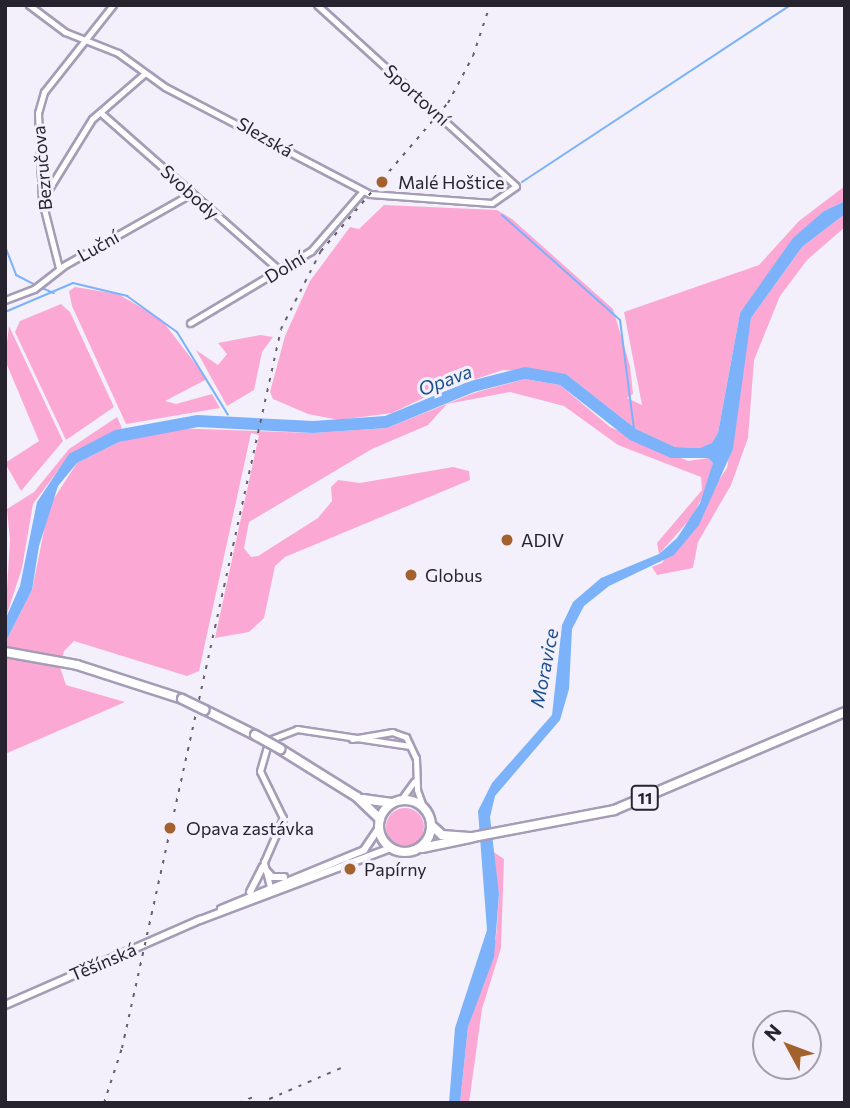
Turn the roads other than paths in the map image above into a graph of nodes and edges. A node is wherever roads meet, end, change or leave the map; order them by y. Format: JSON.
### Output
{"nodes":[{"id":1,"x":29,"y":5,"type":"edge"},
{"id":2,"x":113,"y":5,"type":"edge"},
{"id":3,"x":317,"y":5,"type":"edge"},
{"id":4,"x":86,"y":39,"type":"junction"},
{"id":5,"x":144,"y":74,"type":"junction"},
{"id":6,"x":101,"y":113,"type":"junction"},
{"id":7,"x":516,"y":186,"type":"joint"},
{"id":8,"x":363,"y":191,"type":"junction"},
{"id":9,"x":192,"y":193,"type":"junction"},
{"id":10,"x":42,"y":201,"type":"junction"},
{"id":11,"x":59,"y":268,"type":"junction"},
{"id":12,"x":279,"y":270,"type":"junction"},
{"id":13,"x":5,"y":300,"type":"edge"},
{"id":14,"x":190,"y":323,"type":"dead end"},
{"id":15,"x":5,"y":652,"type":"edge"},
{"id":16,"x":845,"y":712,"type":"edge"},
{"id":17,"x":845,"y":721,"type":"edge"},
{"id":18,"x":822,"y":725,"type":"junction"},
{"id":19,"x":416,"y":775,"type":"junction"},
{"id":20,"x":358,"y":797,"type":"junction"},
{"id":21,"x":397,"y":802,"type":"junction"},
{"id":22,"x":424,"y":809,"type":"junction"},
{"id":23,"x":380,"y":823,"type":"junction"},
{"id":24,"x":431,"y":825,"type":"junction"},
{"id":25,"x":473,"y":837,"type":"junction"},
{"id":26,"x":391,"y":848,"type":"junction"},
{"id":27,"x":419,"y":848,"type":"junction"},
{"id":28,"x":344,"y":858,"type":"junction"},
{"id":29,"x":263,"y":867,"type":"junction"},
{"id":30,"x":270,"y":890,"type":"junction"},
{"id":31,"x":215,"y":912,"type":"junction"},
{"id":32,"x":200,"y":920,"type":"junction"},
{"id":33,"x":5,"y":1005,"type":"edge"}],
"edges":[{"from":1,"to":4,"type":"street","name":"Slezská"},
{"from":2,"to":4,"type":"street","name":"Bezručova"},
{"from":3,"to":7,"type":"street","name":"Sportovní"},
{"from":4,"to":5,"type":"street","name":"Slezská"},
{"from":4,"to":10,"type":"street","name":"Bezručova"},
{"from":5,"to":6,"type":"street"},
{"from":5,"to":8,"type":"street","name":"Slezská"},
{"from":6,"to":9,"type":"street","name":"Svobody"},
{"from":6,"to":10,"type":"street"},
{"from":7,"to":8,"type":"street","name":"Slezská"},
{"from":8,"to":12,"type":"street","name":"Dolní"},
{"from":9,"to":11,"type":"street","name":"Luční"},
{"from":9,"to":12,"type":"street","name":"Svobody"},
{"from":10,"to":11,"type":"street","name":"Bezručova"},
{"from":11,"to":13,"type":"street","name":"Luční"},
{"from":12,"to":14,"type":"street","name":"Dolní"},
{"from":15,"to":20,"type":"main road","bridge":true},
{"from":16,"to":18,"type":"main road","number":"11"},
{"from":17,"to":18,"type":"main road","number":"11"},
{"from":18,"to":25,"type":"main road","number":"11"},
{"from":19,"to":21,"type":"street"},
{"from":19,"to":22,"type":"street"},
{"from":19,"to":29,"type":"street"},
{"from":20,"to":21,"type":"main road"},
{"from":20,"to":23,"type":"main road"},
{"from":21,"to":22,"type":"main road"},
{"from":21,"to":23,"type":"main road","name":"Těšínská"},
{"from":22,"to":24,"type":"main road"},
{"from":23,"to":26,"type":"main road"},
{"from":23,"to":28,"type":"street","name":"Těšínská"},
{"from":24,"to":25,"type":"main road","number":"11"},
{"from":24,"to":27,"type":"main road"},
{"from":25,"to":27,"type":"main road","number":"11"},
{"from":26,"to":27,"type":"main road","name":"Těšínská"},
{"from":26,"to":30,"type":"street","name":"Těšínská"},
{"from":28,"to":29,"type":"street"},
{"from":28,"to":30,"type":"street","name":"Těšínská"},
{"from":29,"to":30,"type":"street"},
{"from":29,"to":31,"type":"street"},
{"from":30,"to":31,"type":"street","name":"Těšínská"},
{"from":30,"to":32,"type":"street","name":"Těšínská"},
{"from":31,"to":32,"type":"street","name":"Těšínská"},
{"from":32,"to":33,"type":"street","name":"Těšínská"}]}
